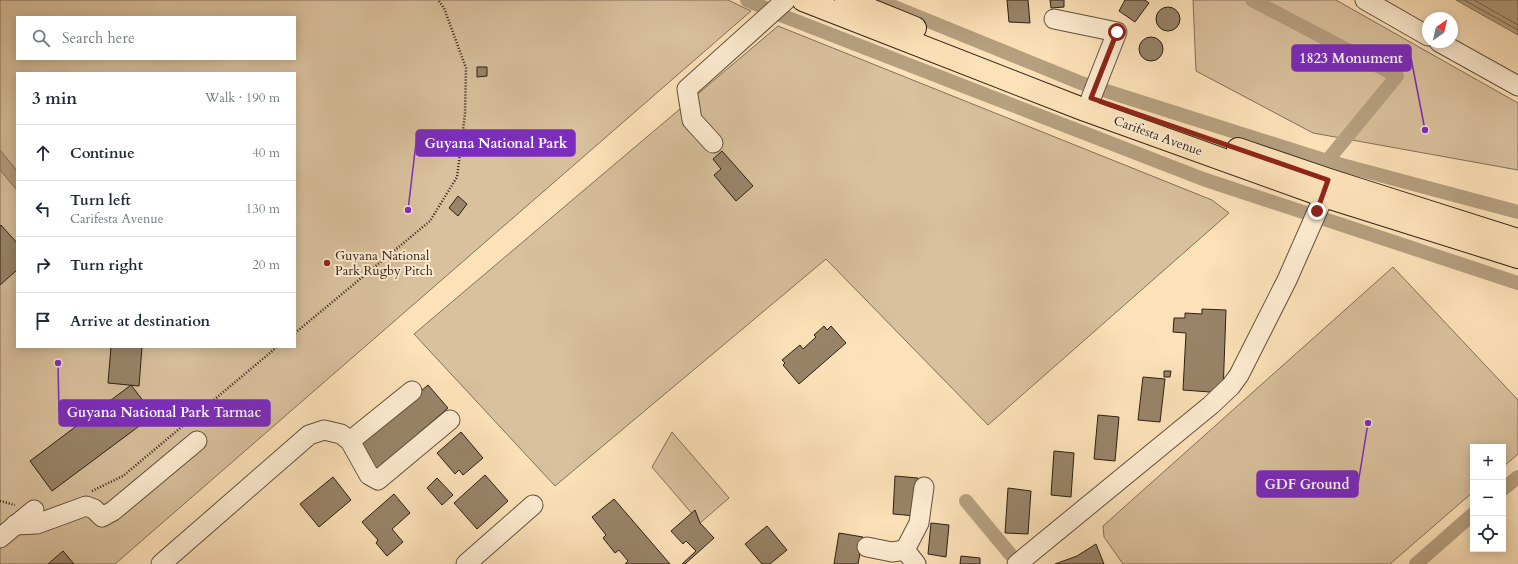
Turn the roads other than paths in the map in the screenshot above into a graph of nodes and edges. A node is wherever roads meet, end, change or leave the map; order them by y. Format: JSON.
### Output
{"nodes":[{"id":1,"x":803,"y":0,"type":"edge"},
{"id":2,"x":846,"y":0,"type":"edge"},
{"id":3,"x":1365,"y":0,"type":"edge"},
{"id":4,"x":784,"y":2,"type":"edge"},
{"id":5,"x":1054,"y":19,"type":"dead end"},
{"id":6,"x":1422,"y":33,"type":"edge"},
{"id":7,"x":1450,"y":48,"type":"edge"},
{"id":8,"x":1518,"y":86,"type":"edge"},
{"id":9,"x":1091,"y":98,"type":"junction"},
{"id":10,"x":713,"y":143,"type":"dead end"},
{"id":11,"x":1321,"y":202,"type":"junction"},
{"id":12,"x":1518,"y":240,"type":"edge"},
{"id":13,"x":1518,"y":258,"type":"edge"},
{"id":14,"x":412,"y":391,"type":"dead end"},
{"id":15,"x":450,"y":420,"type":"dead end"},
{"id":16,"x":197,"y":441,"type":"dead end"},
{"id":17,"x":350,"y":441,"type":"junction"},
{"id":18,"x":924,"y":487,"type":"dead end"},
{"id":19,"x":533,"y":505,"type":"dead end"},
{"id":20,"x":34,"y":510,"type":"road end"},
{"id":21,"x":15,"y":525,"type":"junction"},
{"id":22,"x":0,"y":538,"type":"edge"},
{"id":23,"x":867,"y":547,"type":"dead end"},
{"id":24,"x":910,"y":557,"type":"edge"},
{"id":25,"x":160,"y":564,"type":"edge"},
{"id":26,"x":466,"y":564,"type":"edge"},
{"id":27,"x":1017,"y":564,"type":"edge"}],
"edges":[{"from":1,"to":11,"type":"main road","name":"Carifesta Avenue"},
{"from":2,"to":9,"type":"main road","name":"Carifesta Avenue"},
{"from":3,"to":6,"type":"street"},
{"from":4,"to":10,"type":"street"},
{"from":5,"to":9,"type":"street"},
{"from":7,"to":8,"type":"street"},
{"from":9,"to":11,"type":"main road","name":"Carifesta Avenue"},
{"from":11,"to":12,"type":"main road","name":"Carifesta Avenue"},
{"from":11,"to":13,"type":"main road","name":"Carifesta Avenue"},
{"from":11,"to":27,"type":"street"},
{"from":14,"to":17,"type":"street"},
{"from":15,"to":17,"type":"street"},
{"from":16,"to":21,"type":"street"},
{"from":17,"to":25,"type":"street"},
{"from":18,"to":24,"type":"street"},
{"from":19,"to":26,"type":"street"},
{"from":20,"to":21,"type":"street"},
{"from":21,"to":22,"type":"street"},
{"from":23,"to":24,"type":"street"}]}
